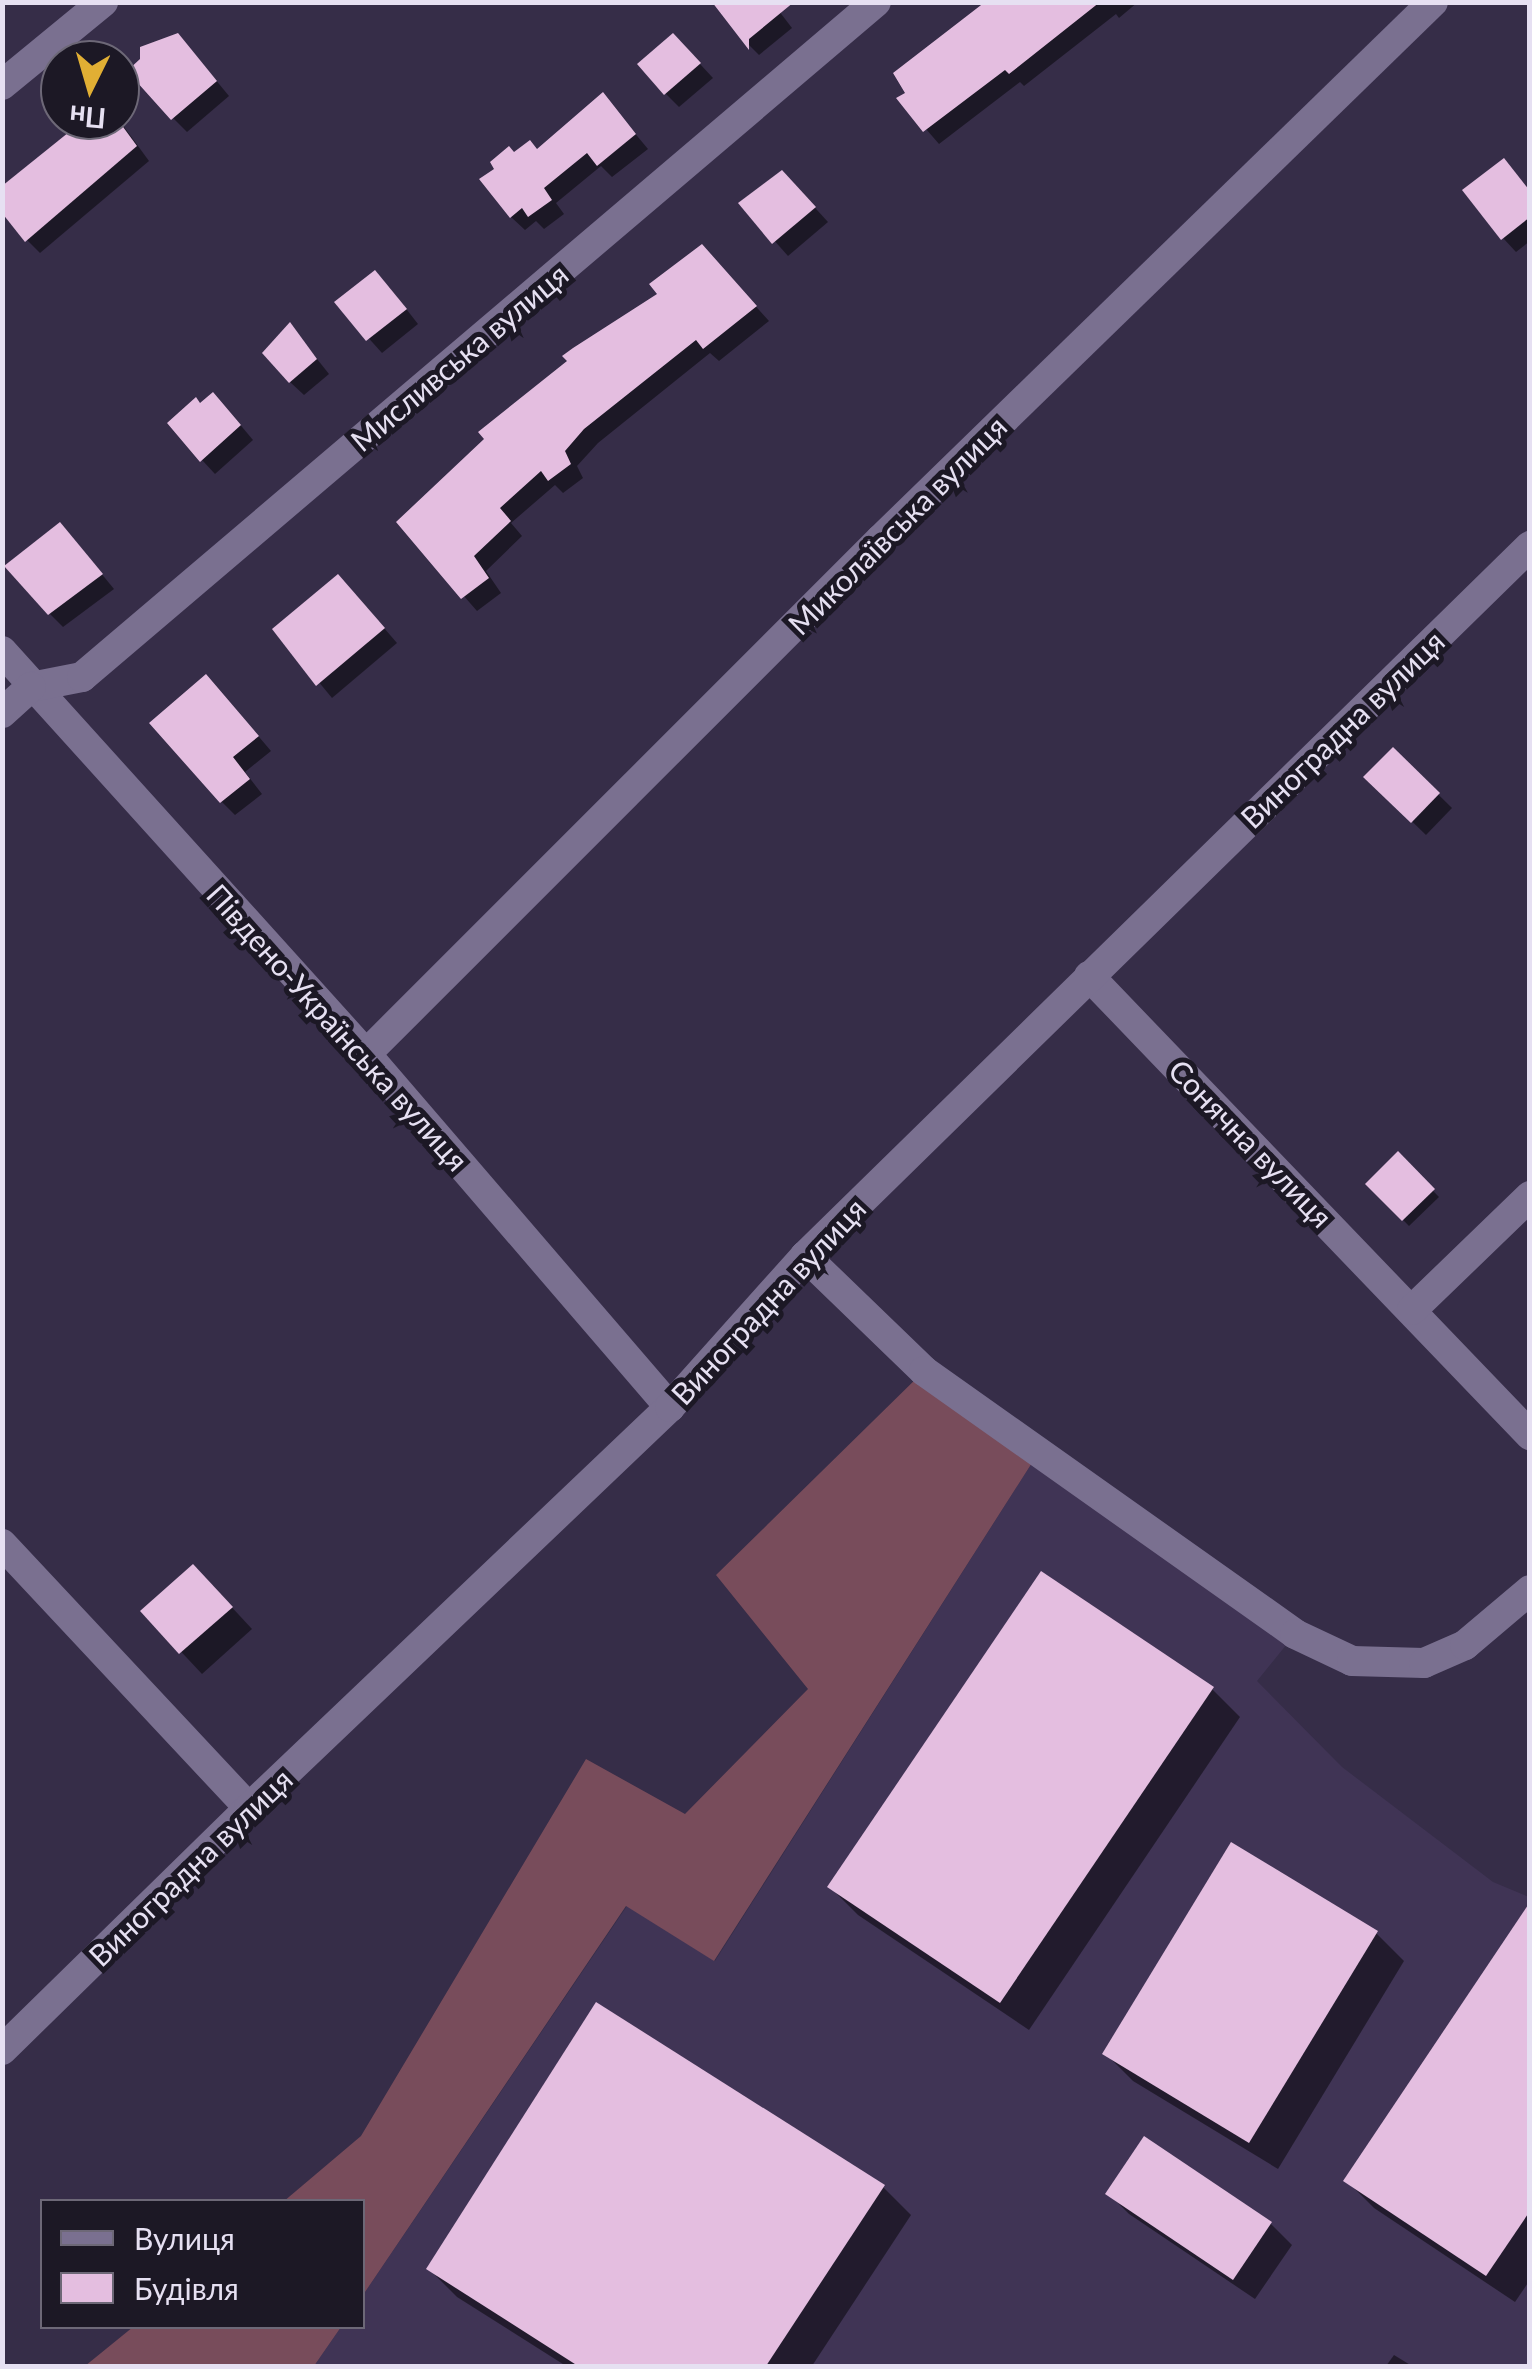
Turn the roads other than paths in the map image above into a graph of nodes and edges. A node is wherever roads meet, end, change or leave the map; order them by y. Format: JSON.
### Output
{"nodes":[{"id":1,"x":103,"y":2,"type":"edge"},
{"id":2,"x":876,"y":2,"type":"edge"},
{"id":3,"x":1434,"y":2,"type":"edge"},
{"id":4,"x":2,"y":86,"type":"edge"},
{"id":5,"x":1530,"y":546,"type":"edge"},
{"id":6,"x":2,"y":652,"type":"edge"},
{"id":7,"x":31,"y":688,"type":"junction"},
{"id":8,"x":2,"y":712,"type":"edge"},
{"id":9,"x":1089,"y":976,"type":"junction"},
{"id":10,"x":366,"y":1054,"type":"junction"},
{"id":11,"x":1530,"y":1196,"type":"edge"},
{"id":12,"x":805,"y":1256,"type":"junction"},
{"id":13,"x":1412,"y":1310,"type":"junction"},
{"id":14,"x":670,"y":1407,"type":"junction"},
{"id":15,"x":1530,"y":1435,"type":"edge"},
{"id":16,"x":2,"y":1544,"type":"edge"},
{"id":17,"x":1530,"y":1590,"type":"edge"},
{"id":18,"x":249,"y":1808,"type":"junction"},
{"id":19,"x":2,"y":2050,"type":"edge"}],
"edges":[{"from":1,"to":4,"type":"street"},
{"from":2,"to":7,"type":"street","name":"Мисливська вулиця"},
{"from":3,"to":10,"type":"street","name":"Миколаївська вулиця"},
{"from":5,"to":9,"type":"street","name":"Виноградна вулиця"},
{"from":6,"to":7,"type":"street","name":"Південо-Українська вулиця"},
{"from":7,"to":8,"type":"street"},
{"from":7,"to":10,"type":"street","name":"Південо-Українська вулиця"},
{"from":9,"to":12,"type":"street","name":"Виноградна вулиця"},
{"from":9,"to":13,"type":"street","name":"Сонячна вулиця"},
{"from":10,"to":14,"type":"street","name":"Південо-Українська вулиця"},
{"from":11,"to":13,"type":"street"},
{"from":12,"to":14,"type":"street","name":"Виноградна вулиця"},
{"from":12,"to":17,"type":"street"},
{"from":13,"to":15,"type":"street","name":"Сонячна вулиця"},
{"from":14,"to":18,"type":"street","name":"Виноградна вулиця"},
{"from":16,"to":18,"type":"street"},
{"from":18,"to":19,"type":"street","name":"Виноградна вулиця"}]}
